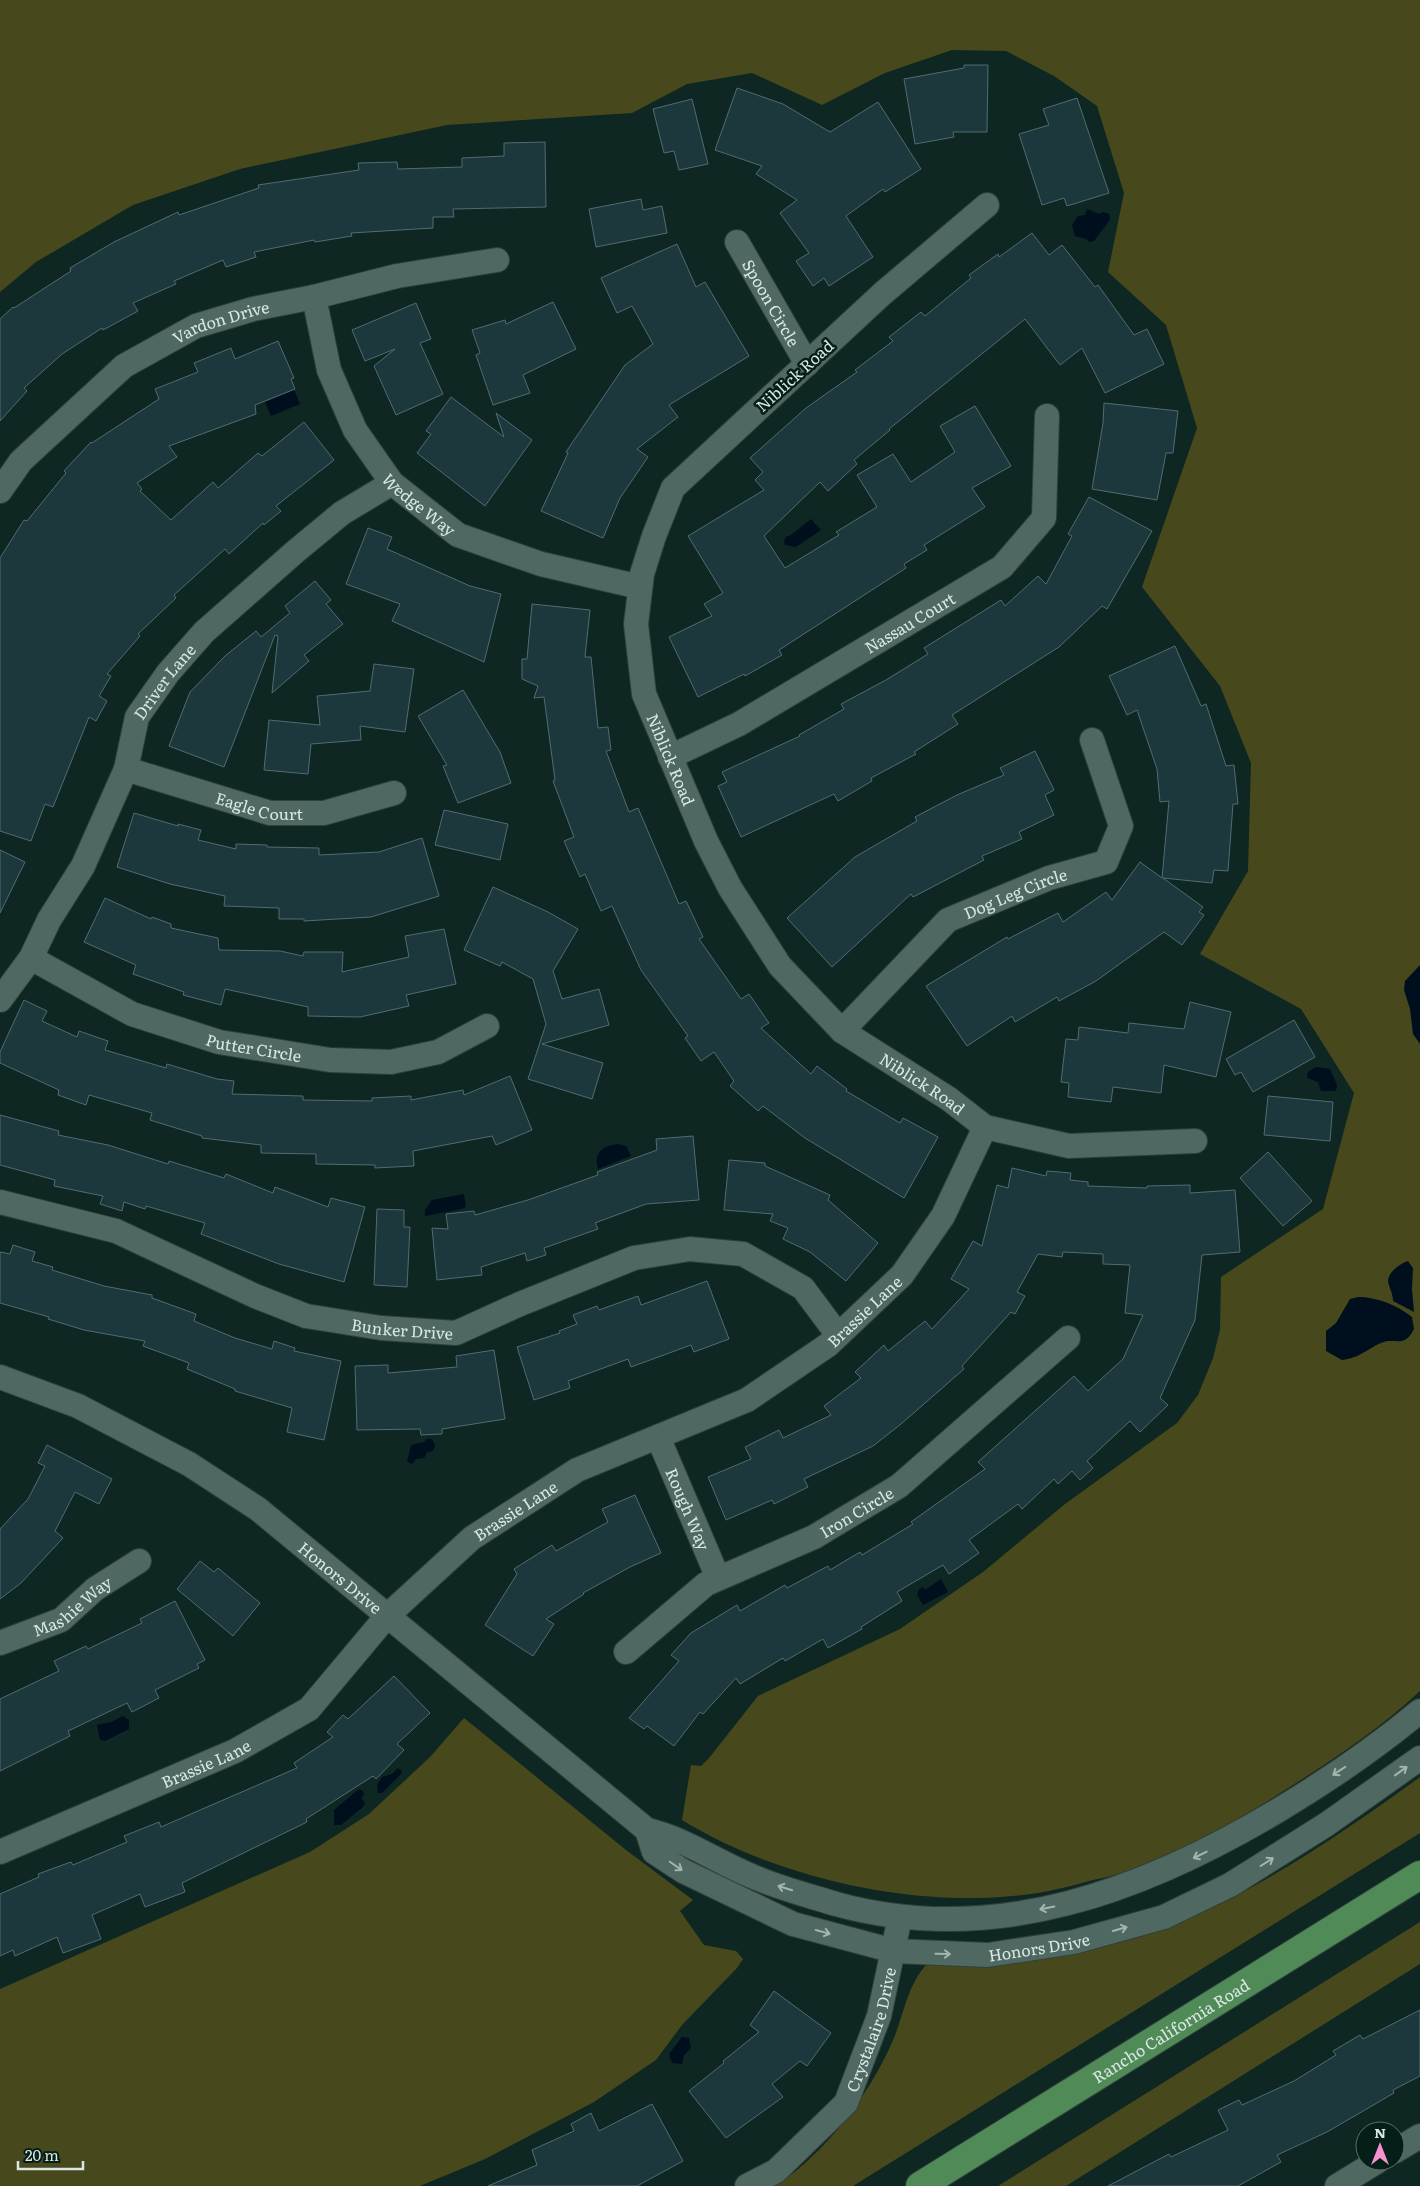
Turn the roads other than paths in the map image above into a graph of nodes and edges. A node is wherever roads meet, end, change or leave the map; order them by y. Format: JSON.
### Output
{"nodes":[{"id":1,"x":987,"y":205,"type":"dead end"},
{"id":2,"x":737,"y":242,"type":"dead end"},
{"id":3,"x":497,"y":260,"type":"dead end"},
{"id":4,"x":314,"y":297,"type":"junction"},
{"id":5,"x":807,"y":364,"type":"junction"},
{"id":6,"x":1048,"y":416,"type":"dead end"},
{"id":7,"x":392,"y":483,"type":"junction"},
{"id":8,"x":0,"y":491,"type":"edge"},
{"id":9,"x":640,"y":587,"type":"junction"},
{"id":10,"x":1092,"y":740,"type":"dead end"},
{"id":11,"x":670,"y":757,"type":"junction"},
{"id":12,"x":126,"y":769,"type":"junction"},
{"id":13,"x":394,"y":793,"type":"dead end"},
{"id":14,"x":31,"y":958,"type":"junction"},
{"id":15,"x":0,"y":1000,"type":"edge"},
{"id":16,"x":487,"y":1026,"type":"dead end"},
{"id":17,"x":842,"y":1031,"type":"junction"},
{"id":18,"x":985,"y":1127,"type":"junction"},
{"id":19,"x":1195,"y":1141,"type":"dead end"},
{"id":20,"x":0,"y":1202,"type":"edge"},
{"id":21,"x":838,"y":1335,"type":"junction"},
{"id":22,"x":1068,"y":1338,"type":"dead end"},
{"id":23,"x":0,"y":1377,"type":"edge"},
{"id":24,"x":658,"y":1437,"type":"junction"},
{"id":25,"x":139,"y":1561,"type":"dead end"},
{"id":26,"x":718,"y":1578,"type":"junction"},
{"id":27,"x":387,"y":1616,"type":"junction"},
{"id":28,"x":0,"y":1642,"type":"edge"},
{"id":29,"x":626,"y":1652,"type":"dead end"},
{"id":30,"x":1420,"y":1711,"type":"edge"},
{"id":31,"x":1420,"y":1758,"type":"edge"},
{"id":32,"x":647,"y":1830,"type":"junction"},
{"id":33,"x":0,"y":1852,"type":"edge"},
{"id":34,"x":1420,"y":1875,"type":"edge"},
{"id":35,"x":900,"y":1917,"type":"junction"},
{"id":36,"x":894,"y":1951,"type":"junction"},
{"id":37,"x":1420,"y":2136,"type":"edge"},
{"id":38,"x":1405,"y":2145,"type":"edge"},
{"id":39,"x":1362,"y":2171,"type":"edge"},
{"id":40,"x":747,"y":2186,"type":"edge"},
{"id":41,"x":920,"y":2186,"type":"edge"},
{"id":42,"x":1337,"y":2186,"type":"edge"}],
"edges":[{"from":1,"to":5,"type":"street","name":"Niblick Road"},
{"from":2,"to":5,"type":"street","name":"Spoon Circle"},
{"from":3,"to":4,"type":"street","name":"Vardon Drive"},
{"from":4,"to":7,"type":"street","name":"Wedge Way"},
{"from":4,"to":8,"type":"street","name":"Vardon Drive"},
{"from":5,"to":9,"type":"street","name":"Niblick Road"},
{"from":6,"to":11,"type":"street","name":"Nassau Court"},
{"from":7,"to":9,"type":"street","name":"Wedge Way"},
{"from":7,"to":12,"type":"street","name":"Driver Lane"},
{"from":9,"to":11,"type":"street","name":"Niblick Road"},
{"from":10,"to":17,"type":"street","name":"Dog Leg Circle"},
{"from":11,"to":17,"type":"street","name":"Niblick Road"},
{"from":12,"to":13,"type":"street","name":"Eagle Court"},
{"from":12,"to":14,"type":"street","name":"Driver Lane"},
{"from":14,"to":15,"type":"street","name":"Driver Lane"},
{"from":14,"to":16,"type":"street","name":"Putter Circle"},
{"from":17,"to":18,"type":"street","name":"Niblick Road"},
{"from":18,"to":19,"type":"street","name":"Niblick Road"},
{"from":18,"to":21,"type":"street","name":"Brassie Lane"},
{"from":20,"to":21,"type":"street","name":"Bunker Drive"},
{"from":21,"to":24,"type":"street","name":"Brassie Lane"},
{"from":22,"to":26,"type":"street","name":"Iron Circle"},
{"from":23,"to":27,"type":"street","name":"Honors Drive"},
{"from":24,"to":26,"type":"street","name":"Rough Way"},
{"from":24,"to":27,"type":"street","name":"Brassie Lane"},
{"from":25,"to":28,"type":"street","name":"Mashie Way"},
{"from":26,"to":29,"type":"street","name":"Iron Circle"},
{"from":27,"to":32,"type":"street","name":"Honors Drive"},
{"from":27,"to":33,"type":"street","name":"Brassie Lane"},
{"from":30,"to":35,"type":"street","name":"Honors Drive","one_way":true},
{"from":36,"to":31,"type":"street","name":"Honors Drive","one_way":true},
{"from":35,"to":32,"type":"street","name":"Honors Drive","one_way":true},
{"from":32,"to":36,"type":"street","name":"Honors Drive","one_way":true},
{"from":34,"to":41,"type":"main road","name":"Rancho California Road"},
{"from":35,"to":36,"type":"street","name":"Crystalaire Drive"},
{"from":36,"to":40,"type":"street","name":"Crystalaire Drive"},
{"from":37,"to":38,"type":"street"},
{"from":39,"to":42,"type":"street"}]}
